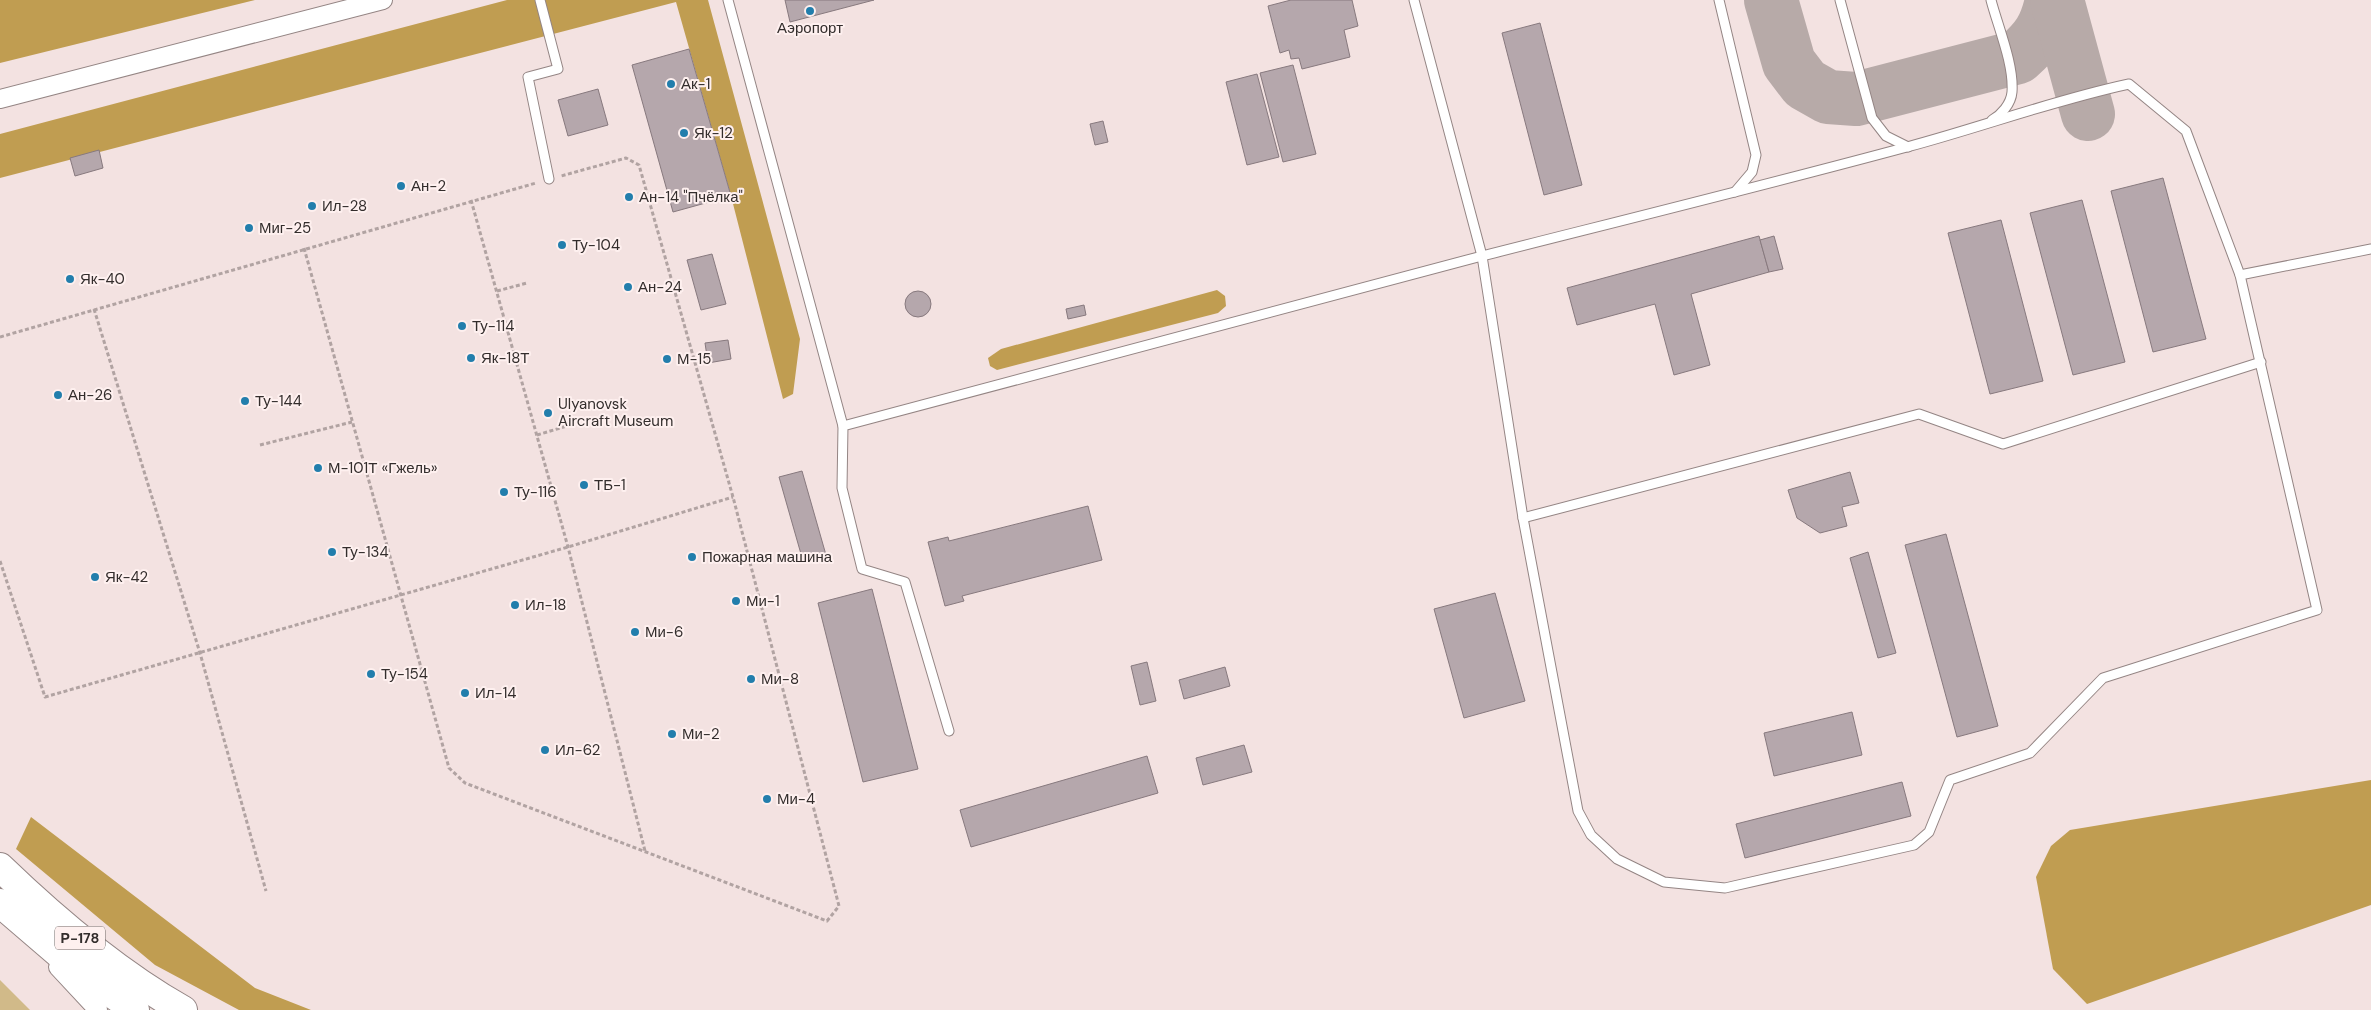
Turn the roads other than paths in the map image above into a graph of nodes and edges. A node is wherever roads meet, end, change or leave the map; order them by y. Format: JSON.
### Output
{"nodes":[{"id":1,"x":383,"y":0,"type":"edge"},
{"id":2,"x":540,"y":0,"type":"edge"},
{"id":3,"x":728,"y":0,"type":"edge"},
{"id":4,"x":1414,"y":0,"type":"edge"},
{"id":5,"x":1720,"y":0,"type":"edge"},
{"id":6,"x":1840,"y":0,"type":"edge"},
{"id":7,"x":1991,"y":0,"type":"edge"},
{"id":8,"x":0,"y":99,"type":"edge"},
{"id":9,"x":1984,"y":126,"type":"junction"},
{"id":10,"x":1908,"y":147,"type":"junction"},
{"id":11,"x":549,"y":179,"type":"road end"},
{"id":12,"x":1736,"y":192,"type":"junction"},
{"id":13,"x":2371,"y":249,"type":"edge"},
{"id":14,"x":1482,"y":256,"type":"junction"},
{"id":15,"x":2240,"y":275,"type":"junction"},
{"id":16,"x":2261,"y":362,"type":"junction"},
{"id":17,"x":843,"y":426,"type":"junction"},
{"id":18,"x":1523,"y":518,"type":"junction"},
{"id":19,"x":949,"y":732,"type":"dead end"},
{"id":20,"x":0,"y":867,"type":"edge"},
{"id":21,"x":2,"y":905,"type":"edge"},
{"id":22,"x":170,"y":1007,"type":"edge"},
{"id":23,"x":98,"y":1010,"type":"edge"},
{"id":24,"x":135,"y":1010,"type":"edge"}],
"edges":[{"from":1,"to":8,"type":"street"},
{"from":2,"to":11,"type":"lane"},
{"from":3,"to":17,"type":"lane"},
{"from":4,"to":14,"type":"lane"},
{"from":5,"to":12,"type":"lane"},
{"from":6,"to":10,"type":"lane"},
{"from":7,"to":9,"type":"lane"},
{"from":9,"to":10,"type":"lane"},
{"from":9,"to":15,"type":"lane"},
{"from":10,"to":12,"type":"lane"},
{"from":12,"to":14,"type":"lane"},
{"from":13,"to":15,"type":"lane"},
{"from":14,"to":17,"type":"lane"},
{"from":14,"to":18,"type":"lane"},
{"from":15,"to":16,"type":"lane"},
{"from":16,"to":18,"type":"lane"},
{"from":16,"to":18,"type":"lane"},
{"from":17,"to":19,"type":"lane"},
{"from":20,"to":22,"type":"highway","number":"Р-178"},
{"from":21,"to":23,"type":"street"},
{"from":21,"to":24,"type":"highway","number":"Р-178"}]}
